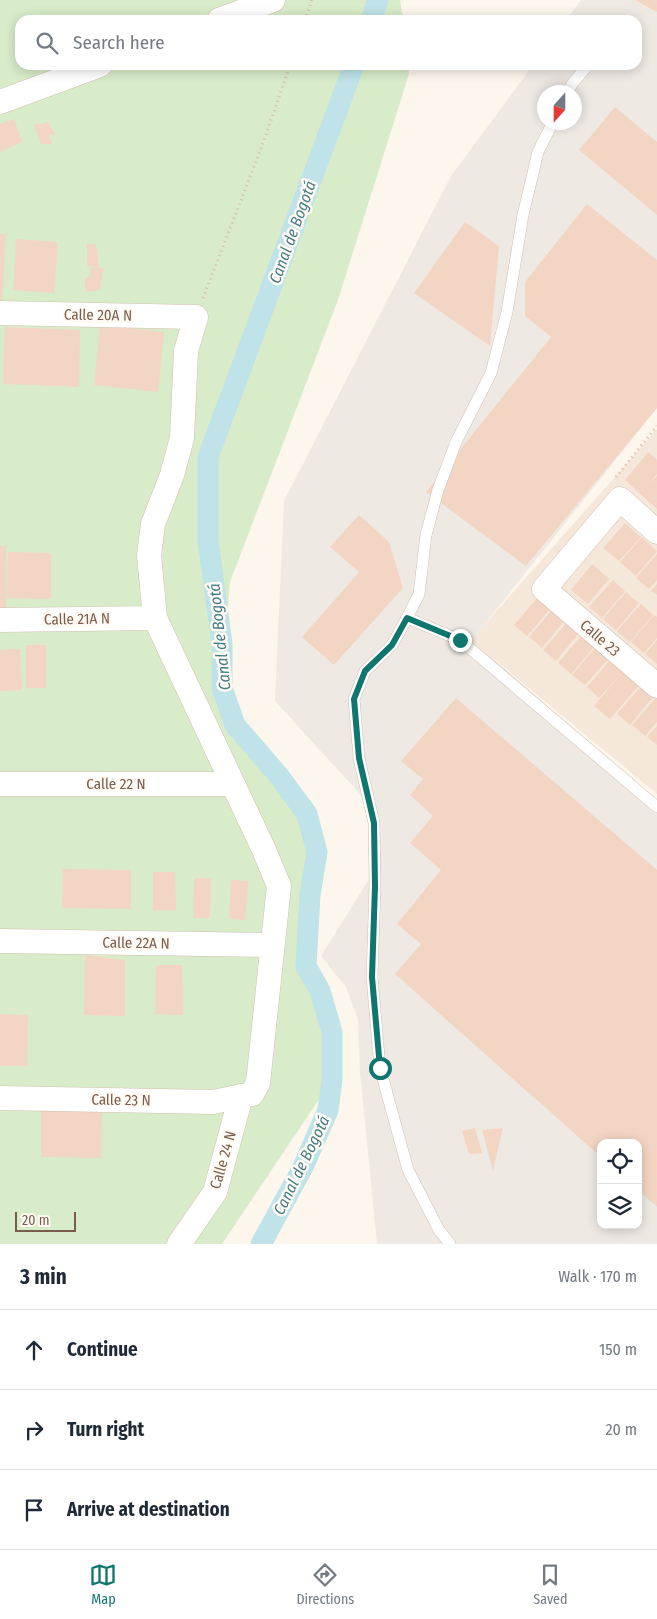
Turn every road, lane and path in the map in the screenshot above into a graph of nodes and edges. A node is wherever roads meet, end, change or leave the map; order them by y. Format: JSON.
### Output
{"nodes":[{"id":1,"x":273,"y":0,"type":"edge"},
{"id":2,"x":312,"y":0,"type":"edge"},
{"id":3,"x":233,"y":15,"type":"edge"},
{"id":4,"x":307,"y":15,"type":"edge"},
{"id":5,"x":86,"y":70,"type":"edge"},
{"id":6,"x":288,"y":70,"type":"edge"},
{"id":7,"x":584,"y":70,"type":"edge"},
{"id":8,"x":572,"y":85,"type":"edge"},
{"id":9,"x":0,"y":102,"type":"edge"},
{"id":10,"x":548,"y":130,"type":"edge"},
{"id":11,"x":0,"y":313,"type":"edge"},
{"id":12,"x":196,"y":317,"type":"junction"},
{"id":13,"x":657,"y":426,"type":"edge"},
{"id":14,"x":618,"y":488,"type":"junction"},
{"id":15,"x":657,"y":532,"type":"edge"},
{"id":16,"x":155,"y":618,"type":"junction"},
{"id":17,"x":407,"y":618,"type":"junction"},
{"id":18,"x":0,"y":620,"type":"edge"},
{"id":19,"x":657,"y":686,"type":"edge"},
{"id":20,"x":0,"y":784,"type":"edge"},
{"id":21,"x":232,"y":784,"type":"junction"},
{"id":22,"x":657,"y":807,"type":"edge"},
{"id":23,"x":0,"y":941,"type":"edge"},
{"id":24,"x":272,"y":945,"type":"junction"},
{"id":25,"x":241,"y":1096,"type":"junction"},
{"id":26,"x":0,"y":1098,"type":"edge"},
{"id":27,"x":179,"y":1244,"type":"edge"},
{"id":28,"x":450,"y":1244,"type":"edge"}],
"edges":[{"from":1,"to":3,"type":"street"},
{"from":2,"to":4,"type":"path"},
{"from":5,"to":9,"type":"street"},
{"from":6,"to":12,"type":"path"},
{"from":7,"to":8,"type":"lane"},
{"from":10,"to":17,"type":"lane"},
{"from":11,"to":12,"type":"street","name":"Calle 20A N"},
{"from":12,"to":16,"type":"street"},
{"from":13,"to":14,"type":"path"},
{"from":14,"to":15,"type":"street"},
{"from":14,"to":19,"type":"street","name":"Calle 23"},
{"from":16,"to":18,"type":"street","name":"Calle 21A N"},
{"from":16,"to":21,"type":"street"},
{"from":17,"to":22,"type":"lane"},
{"from":17,"to":28,"type":"lane"},
{"from":20,"to":21,"type":"street","name":"Calle 22 N"},
{"from":21,"to":24,"type":"street"},
{"from":23,"to":24,"type":"street","name":"Calle 22A N"},
{"from":24,"to":25,"type":"street"},
{"from":25,"to":26,"type":"street","name":"Calle 23 N"},
{"from":25,"to":27,"type":"street","name":"Calle 24 N"}]}
